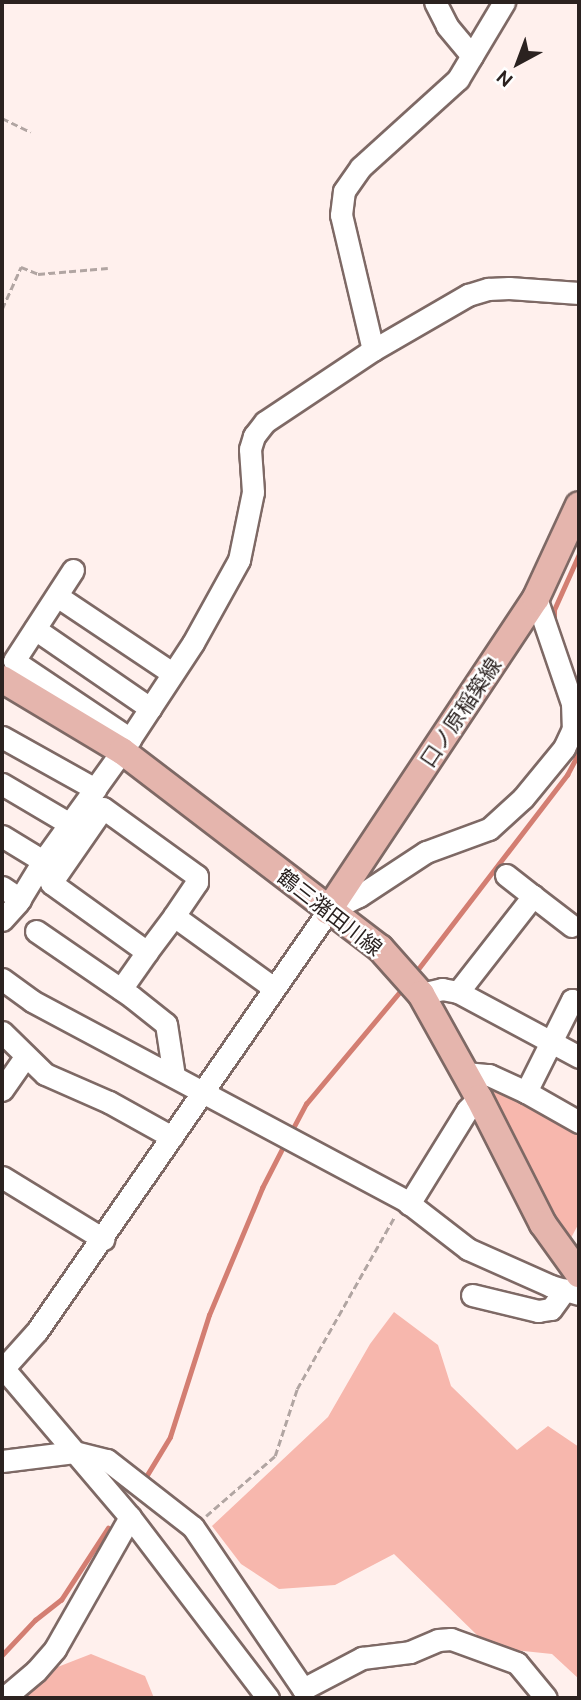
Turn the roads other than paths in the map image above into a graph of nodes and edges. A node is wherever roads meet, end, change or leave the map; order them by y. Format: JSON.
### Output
{"nodes":[{"id":1,"x":435,"y":2,"type":"edge"},
{"id":2,"x":504,"y":2,"type":"edge"},
{"id":3,"x":472,"y":56,"type":"junction"},
{"id":4,"x":579,"y":293,"type":"edge"},
{"id":5,"x":373,"y":350,"type":"junction"},
{"id":6,"x":579,"y":505,"type":"edge"},
{"id":7,"x":73,"y":570,"type":"dead end"},
{"id":8,"x":57,"y":596,"type":"junction"},
{"id":9,"x":536,"y":598,"type":"junction"},
{"id":10,"x":35,"y":629,"type":"junction"},
{"id":11,"x":173,"y":673,"type":"junction"},
{"id":12,"x":2,"y":679,"type":"edge"},
{"id":13,"x":150,"y":708,"type":"junction"},
{"id":14,"x":576,"y":730,"type":"edge"},
{"id":15,"x":2,"y":737,"type":"edge"},
{"id":16,"x":126,"y":745,"type":"junction"},
{"id":17,"x":2,"y":783,"type":"edge"},
{"id":18,"x":95,"y":789,"type":"junction"},
{"id":19,"x":70,"y":824,"type":"junction"},
{"id":20,"x":2,"y":836,"type":"edge"},
{"id":21,"x":43,"y":862,"type":"junction"},
{"id":22,"x":506,"y":875,"type":"dead end"},
{"id":23,"x":2,"y":887,"type":"edge"},
{"id":24,"x":533,"y":896,"type":"junction"},
{"id":25,"x":20,"y":899,"type":"junction"},
{"id":26,"x":328,"y":911,"type":"junction"},
{"id":27,"x":174,"y":916,"type":"junction"},
{"id":28,"x":2,"y":920,"type":"edge"},
{"id":29,"x":572,"y":926,"type":"dead end"},
{"id":30,"x":36,"y":931,"type":"dead end"},
{"id":31,"x":147,"y":952,"type":"junction"},
{"id":32,"x":2,"y":979,"type":"edge"},
{"id":33,"x":274,"y":988,"type":"junction"},
{"id":34,"x":121,"y":989,"type":"junction"},
{"id":35,"x":458,"y":992,"type":"junction"},
{"id":36,"x":421,"y":995,"type":"junction"},
{"id":37,"x":577,"y":997,"type":"edge"},
{"id":38,"x":2,"y":1032,"type":"edge"},
{"id":39,"x":551,"y":1041,"type":"junction"},
{"id":40,"x":25,"y":1057,"type":"junction"},
{"id":41,"x":579,"y":1057,"type":"edge"},
{"id":42,"x":465,"y":1073,"type":"junction"},
{"id":43,"x":174,"y":1076,"type":"junction"},
{"id":44,"x":2,"y":1090,"type":"edge"},
{"id":45,"x":203,"y":1091,"type":"junction"},
{"id":46,"x":526,"y":1092,"type":"junction"},
{"id":47,"x":479,"y":1098,"type":"junction"},
{"id":48,"x":579,"y":1122,"type":"edge"},
{"id":49,"x":172,"y":1137,"type":"junction"},
{"id":50,"x":2,"y":1177,"type":"edge"},
{"id":51,"x":406,"y":1202,"type":"junction"},
{"id":52,"x":103,"y":1239,"type":"junction"},
{"id":53,"x":575,"y":1286,"type":"edge"},
{"id":54,"x":472,"y":1295,"type":"dead end"},
{"id":55,"x":3,"y":1369,"type":"edge"},
{"id":56,"x":74,"y":1452,"type":"junction"},
{"id":57,"x":2,"y":1461,"type":"edge"},
{"id":58,"x":130,"y":1517,"type":"junction"},
{"id":59,"x":4,"y":1698,"type":"edge"},
{"id":60,"x":268,"y":1698,"type":"edge"},
{"id":61,"x":547,"y":1698,"type":"edge"}],
"edges":[{"from":1,"to":3,"type":"street"},
{"from":2,"to":3,"type":"street"},
{"from":3,"to":5,"type":"street"},
{"from":4,"to":5,"type":"street"},
{"from":5,"to":11,"type":"street"},
{"from":6,"to":9,"type":"main road","name":"口ノ原稲築線"},
{"from":7,"to":8,"type":"street"},
{"from":8,"to":10,"type":"street"},
{"from":8,"to":11,"type":"street"},
{"from":9,"to":14,"type":"street"},
{"from":9,"to":26,"type":"main road","name":"口ノ原稲築線"},
{"from":10,"to":13,"type":"street"},
{"from":10,"to":16,"type":"street"},
{"from":11,"to":13,"type":"street"},
{"from":12,"to":16,"type":"main road","name":"鶴三潴田川線"},
{"from":13,"to":16,"type":"street"},
{"from":14,"to":26,"type":"street"},
{"from":15,"to":18,"type":"street"},
{"from":16,"to":18,"type":"street"},
{"from":16,"to":26,"type":"main road","name":"鶴三潴田川線"},
{"from":17,"to":19,"type":"street"},
{"from":18,"to":19,"type":"street"},
{"from":19,"to":21,"type":"street"},
{"from":20,"to":21,"type":"street"},
{"from":21,"to":25,"type":"street"},
{"from":22,"to":24,"type":"street"},
{"from":23,"to":25,"type":"street"},
{"from":24,"to":29,"type":"street"},
{"from":24,"to":35,"type":"street"},
{"from":25,"to":28,"type":"street"},
{"from":26,"to":33,"type":"street"},
{"from":26,"to":36,"type":"main road","name":"鶴三潴田川線"},
{"from":27,"to":31,"type":"street"},
{"from":27,"to":31,"type":"street"},
{"from":27,"to":33,"type":"street"},
{"from":30,"to":34,"type":"street"},
{"from":31,"to":34,"type":"street"},
{"from":32,"to":43,"type":"street"},
{"from":33,"to":45,"type":"street"},
{"from":34,"to":43,"type":"street"},
{"from":35,"to":36,"type":"street"},
{"from":35,"to":39,"type":"street"},
{"from":36,"to":42,"type":"main road","name":"鶴三潴田川線"},
{"from":37,"to":39,"type":"street"},
{"from":38,"to":40,"type":"street"},
{"from":39,"to":41,"type":"street"},
{"from":39,"to":46,"type":"street"},
{"from":40,"to":44,"type":"street"},
{"from":40,"to":49,"type":"street"},
{"from":42,"to":46,"type":"street"},
{"from":42,"to":47,"type":"main road","name":"鶴三潴田川線"},
{"from":43,"to":45,"type":"street"},
{"from":45,"to":49,"type":"street"},
{"from":45,"to":51,"type":"street"},
{"from":46,"to":48,"type":"street"},
{"from":47,"to":51,"type":"street"},
{"from":47,"to":53,"type":"main road","name":"鶴三潴田川線"},
{"from":49,"to":52,"type":"street"},
{"from":50,"to":52,"type":"street"},
{"from":51,"to":53,"type":"street"},
{"from":52,"to":55,"type":"street"},
{"from":53,"to":54,"type":"street"},
{"from":55,"to":56,"type":"street"},
{"from":56,"to":57,"type":"street"},
{"from":56,"to":58,"type":"street"},
{"from":56,"to":61,"type":"street"},
{"from":58,"to":59,"type":"street"},
{"from":58,"to":60,"type":"street"}]}
